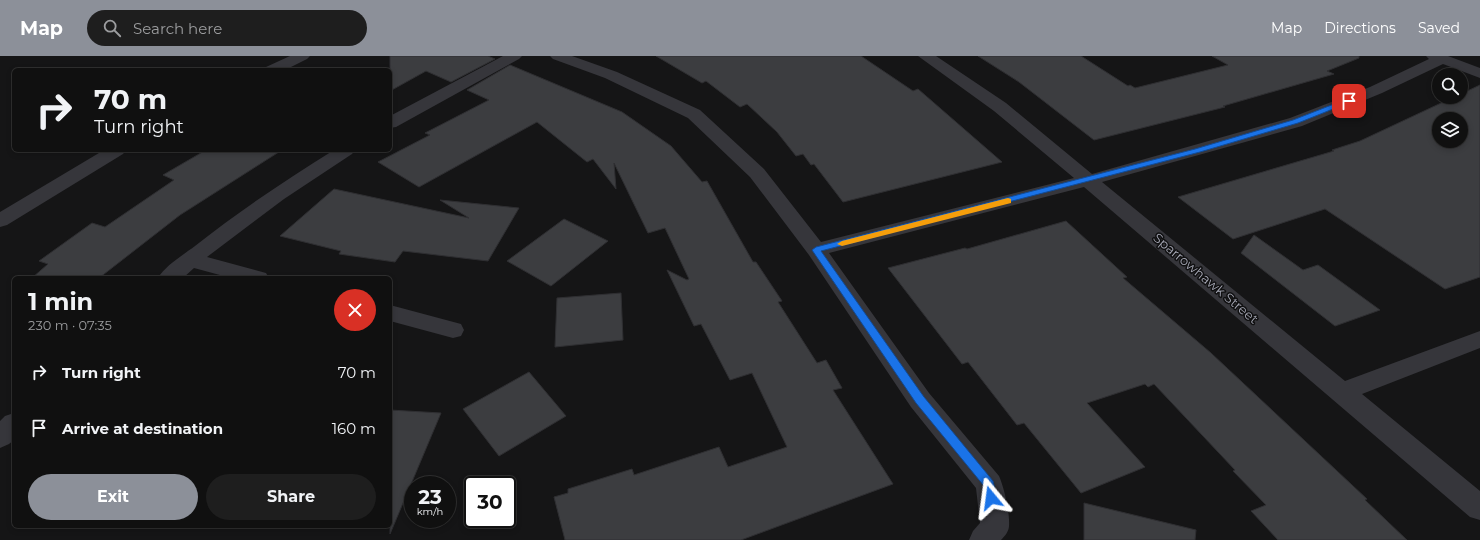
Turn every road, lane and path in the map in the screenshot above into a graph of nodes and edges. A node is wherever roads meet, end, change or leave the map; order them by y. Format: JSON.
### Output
{"nodes":[{"id":1,"x":302,"y":56,"type":"edge"},
{"id":2,"x":514,"y":56,"type":"edge"},
{"id":3,"x":558,"y":56,"type":"edge"},
{"id":4,"x":926,"y":56,"type":"edge"},
{"id":5,"x":1438,"y":57,"type":"edge"},
{"id":6,"x":276,"y":68,"type":"edge"},
{"id":7,"x":1480,"y":73,"type":"edge"},
{"id":8,"x":392,"y":122,"type":"edge"},
{"id":9,"x":113,"y":152,"type":"edge"},
{"id":10,"x":343,"y":152,"type":"edge"},
{"id":11,"x":1089,"y":180,"type":"junction"},
{"id":12,"x":0,"y":221,"type":"edge"},
{"id":13,"x":816,"y":250,"type":"junction"},
{"id":14,"x":190,"y":260,"type":"junction"},
{"id":15,"x":171,"y":276,"type":"edge"},
{"id":16,"x":250,"y":276,"type":"edge"},
{"id":17,"x":392,"y":314,"type":"edge"},
{"id":18,"x":453,"y":330,"type":"dead end"},
{"id":19,"x":1480,"y":339,"type":"edge"},
{"id":20,"x":1342,"y":392,"type":"junction"},
{"id":21,"x":12,"y":426,"type":"edge"},
{"id":22,"x":0,"y":437,"type":"edge"},
{"id":23,"x":1480,"y":508,"type":"edge"},
{"id":24,"x":983,"y":540,"type":"edge"}],
"edges":[{"from":1,"to":6,"type":"street"},
{"from":2,"to":8,"type":"street"},
{"from":3,"to":13,"type":"street"},
{"from":4,"to":11,"type":"street","name":"Sparrowhawk Street"},
{"from":5,"to":7,"type":"street"},
{"from":5,"to":11,"type":"street"},
{"from":9,"to":12,"type":"street"},
{"from":10,"to":14,"type":"street"},
{"from":11,"to":13,"type":"street"},
{"from":11,"to":20,"type":"street","name":"Sparrowhawk Street"},
{"from":13,"to":24,"type":"street"},
{"from":14,"to":15,"type":"street"},
{"from":14,"to":16,"type":"street"},
{"from":17,"to":18,"type":"street"},
{"from":19,"to":20,"type":"street"},
{"from":20,"to":23,"type":"street","name":"Sparrowhawk Street"},
{"from":21,"to":22,"type":"street"}]}
